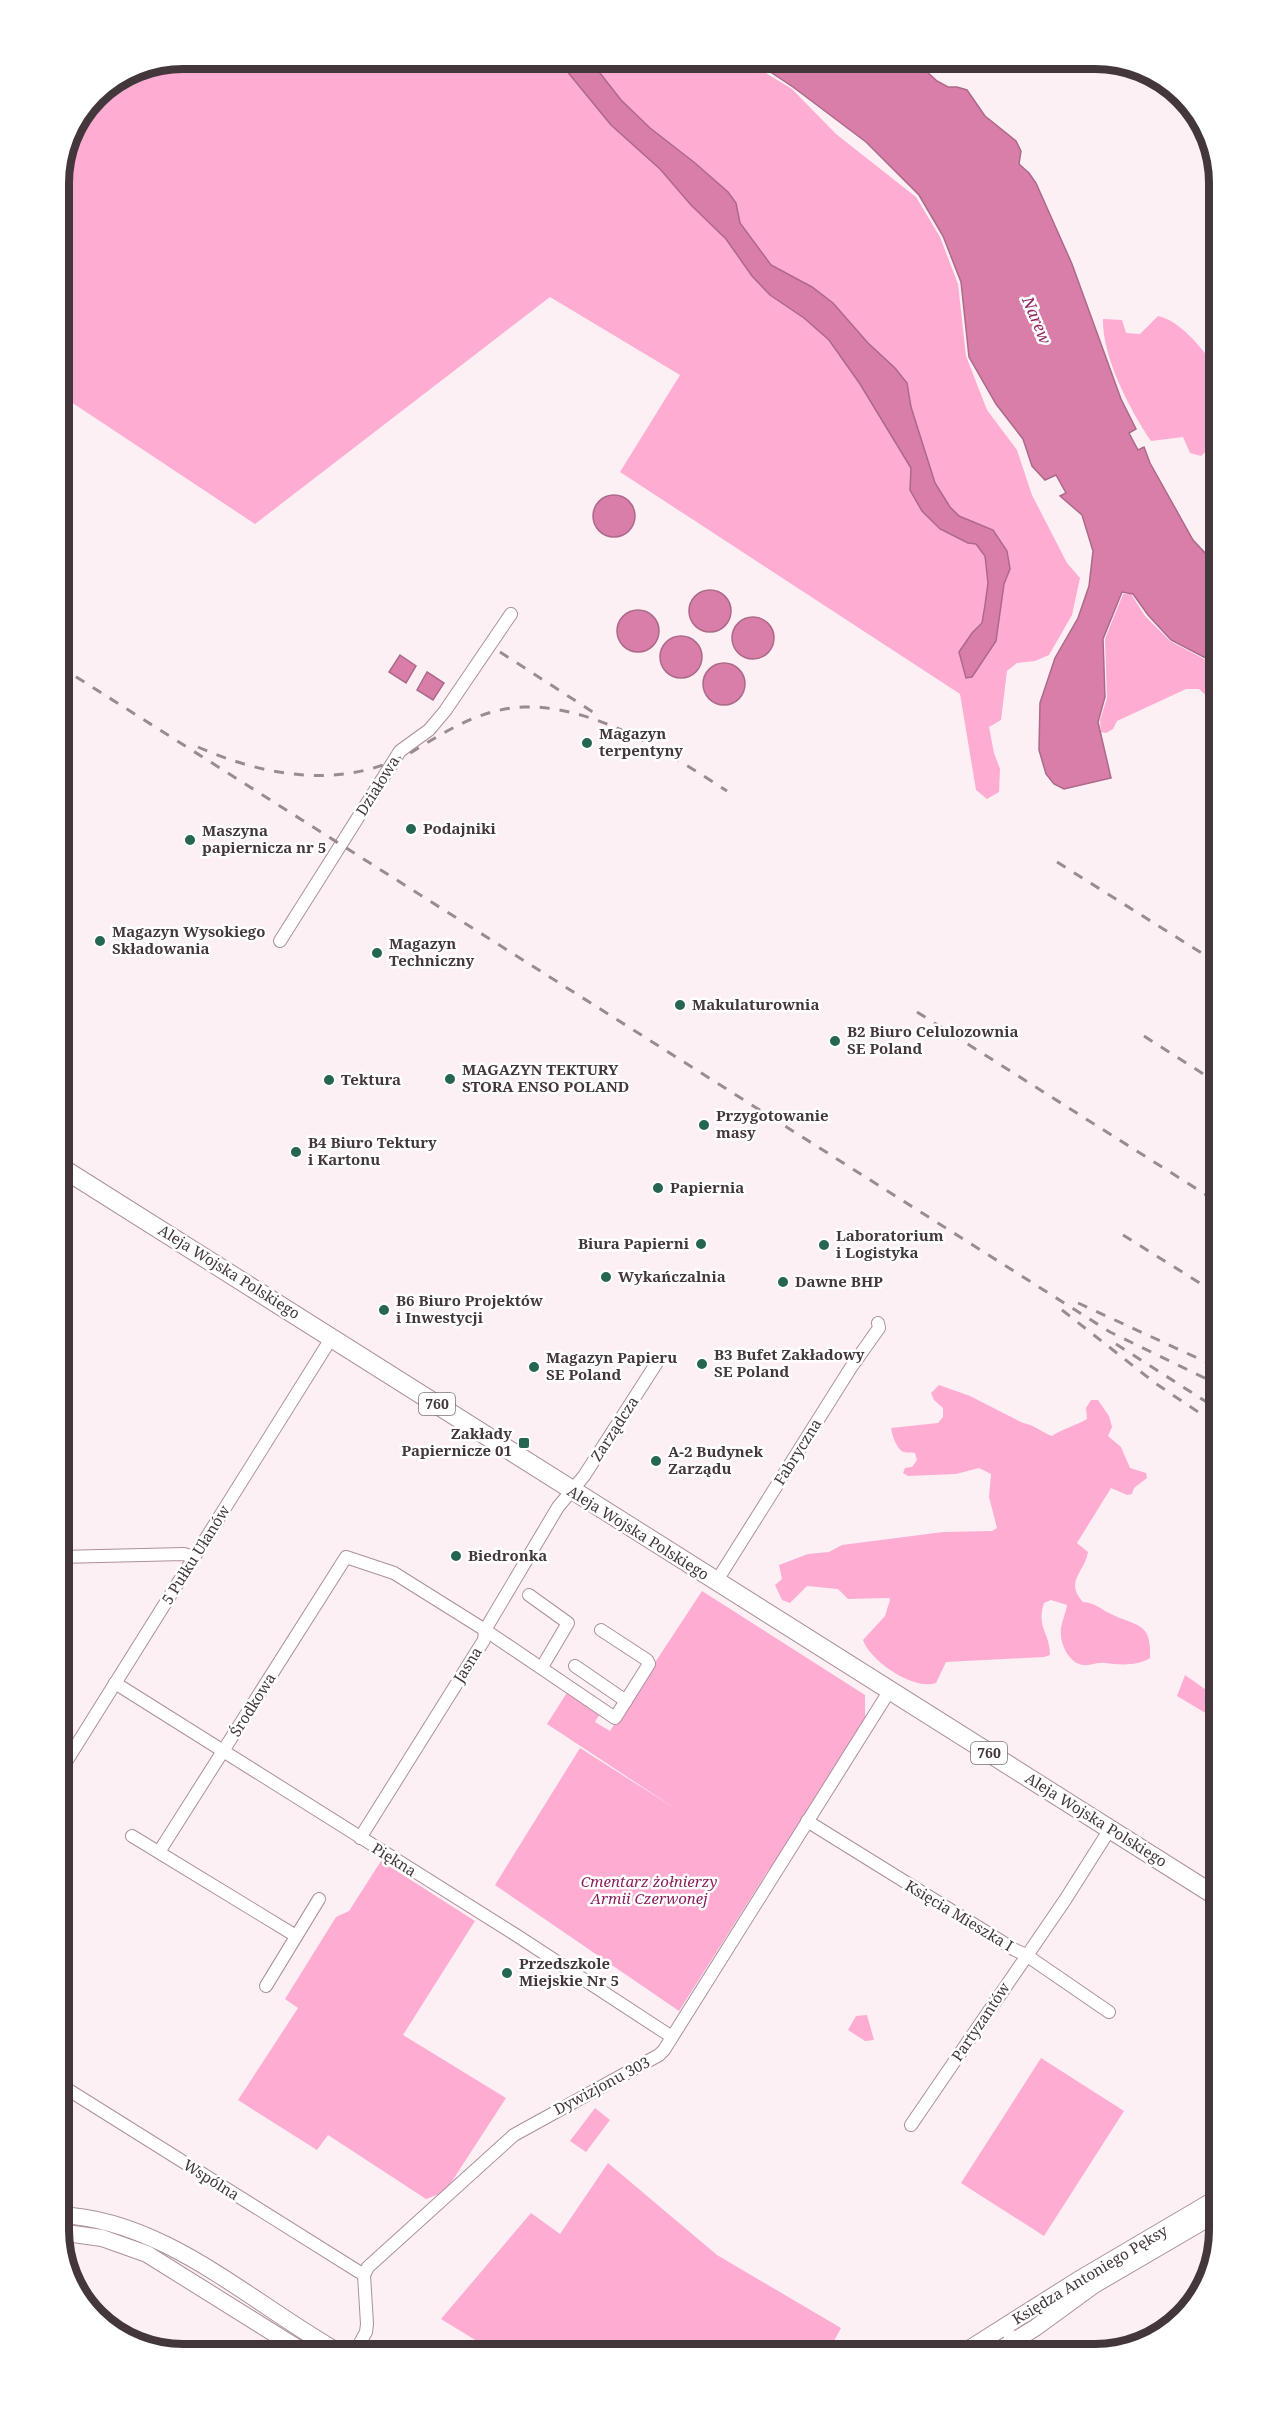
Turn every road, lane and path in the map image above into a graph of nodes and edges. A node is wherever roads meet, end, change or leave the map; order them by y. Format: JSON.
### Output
{"nodes":[{"id":1,"x":511,"y":614,"type":"dead end"},
{"id":2,"x":280,"y":941,"type":"dead end"},
{"id":3,"x":69,"y":1172,"type":"edge"},
{"id":4,"x":878,"y":1323,"type":"dead end"},
{"id":5,"x":332,"y":1337,"type":"junction"},
{"id":6,"x":656,"y":1364,"type":"dead end"},
{"id":7,"x":571,"y":1490,"type":"junction"},
{"id":8,"x":69,"y":1557,"type":"edge"},
{"id":9,"x":194,"y":1557,"type":"junction"},
{"id":10,"x":716,"y":1582,"type":"junction"},
{"id":11,"x":529,"y":1595,"type":"dead end"},
{"id":12,"x":485,"y":1630,"type":"junction"},
{"id":13,"x":601,"y":1630,"type":"dead end"},
{"id":14,"x":575,"y":1666,"type":"dead end"},
{"id":15,"x":542,"y":1667,"type":"junction"},
{"id":16,"x":115,"y":1683,"type":"junction"},
{"id":17,"x":890,"y":1690,"type":"junction"},
{"id":18,"x":626,"y":1701,"type":"junction"},
{"id":19,"x":223,"y":1752,"type":"junction"},
{"id":20,"x":69,"y":1756,"type":"edge"},
{"id":21,"x":807,"y":1821,"type":"junction"},
{"id":22,"x":1110,"y":1829,"type":"junction"},
{"id":23,"x":132,"y":1836,"type":"dead end"},
{"id":24,"x":360,"y":1838,"type":"junction"},
{"id":25,"x":159,"y":1852,"type":"junction"},
{"id":26,"x":1209,"y":1891,"type":"edge"},
{"id":27,"x":319,"y":1899,"type":"dead end"},
{"id":28,"x":296,"y":1936,"type":"junction"},
{"id":29,"x":1026,"y":1955,"type":"junction"},
{"id":30,"x":266,"y":1986,"type":"dead end"},
{"id":31,"x":1109,"y":2012,"type":"dead end"},
{"id":32,"x":672,"y":2037,"type":"junction"},
{"id":33,"x":69,"y":2091,"type":"edge"},
{"id":34,"x":911,"y":2125,"type":"dead end"},
{"id":35,"x":1209,"y":2203,"type":"edge"},
{"id":36,"x":69,"y":2216,"type":"edge"},
{"id":37,"x":1209,"y":2217,"type":"edge"},
{"id":38,"x":69,"y":2233,"type":"edge"},
{"id":39,"x":364,"y":2275,"type":"junction"},
{"id":40,"x":1002,"y":2328,"type":"junction"},
{"id":41,"x":291,"y":2344,"type":"edge"},
{"id":42,"x":326,"y":2344,"type":"edge"},
{"id":43,"x":359,"y":2344,"type":"edge"},
{"id":44,"x":977,"y":2344,"type":"edge"},
{"id":45,"x":1008,"y":2344,"type":"edge"},
{"id":46,"x":1018,"y":2344,"type":"edge"}],
"edges":[{"from":1,"to":2,"type":"street","name":"Działowa"},
{"from":3,"to":5,"type":"main road","name":"Aleja Wojska Polskiego","number":"760"},
{"from":4,"to":10,"type":"street","name":"Fabryczna"},
{"from":5,"to":7,"type":"main road","name":"Aleja Wojska Polskiego","number":"760"},
{"from":5,"to":9,"type":"street","name":"5 Pułku Ułanów"},
{"from":6,"to":7,"type":"street","name":"Zarządcza"},
{"from":7,"to":10,"type":"main road","name":"Aleja Wojska Polskiego","number":"760"},
{"from":7,"to":12,"type":"street","name":"Jasna"},
{"from":8,"to":9,"type":"street"},
{"from":9,"to":16,"type":"street","name":"5 Pułku Ułanów"},
{"from":10,"to":17,"type":"main road","name":"Aleja Wojska Polskiego","number":"760"},
{"from":11,"to":15,"type":"street"},
{"from":12,"to":15,"type":"street"},
{"from":12,"to":19,"type":"street","name":"Środkowa"},
{"from":12,"to":24,"type":"street","name":"Jasna"},
{"from":13,"to":18,"type":"street"},
{"from":14,"to":18,"type":"street"},
{"from":15,"to":18,"type":"street"},
{"from":16,"to":19,"type":"street","name":"Piękna"},
{"from":16,"to":20,"type":"street","name":"5 Pułku Ułanów"},
{"from":17,"to":21,"type":"street","name":"Dywizjonu 303"},
{"from":17,"to":22,"type":"main road","name":"Aleja Wojska Polskiego","number":"760"},
{"from":19,"to":24,"type":"street","name":"Piękna"},
{"from":19,"to":25,"type":"street","name":"Środkowa"},
{"from":21,"to":29,"type":"street","name":"Księcia Mieszka I"},
{"from":21,"to":32,"type":"street","name":"Dywizjonu 303"},
{"from":22,"to":26,"type":"main road","name":"Aleja Wojska Polskiego","number":"760"},
{"from":22,"to":29,"type":"street","name":"Partyzantów"},
{"from":23,"to":25,"type":"street"},
{"from":24,"to":32,"type":"street","name":"Piękna"},
{"from":25,"to":28,"type":"street"},
{"from":27,"to":28,"type":"street"},
{"from":28,"to":30,"type":"street"},
{"from":29,"to":31,"type":"street","name":"Księcia Mieszka I"},
{"from":29,"to":34,"type":"street","name":"Partyzantów"},
{"from":32,"to":39,"type":"street","name":"Dywizjonu 303"},
{"from":33,"to":39,"type":"street","name":"Wspólna"},
{"from":35,"to":40,"type":"main road","name":"Księdza Antoniego Pęksy"},
{"from":36,"to":42,"type":"main road"},
{"from":37,"to":46,"type":"main road","name":"Księdza Antoniego Pęksy"},
{"from":38,"to":41,"type":"main road"},
{"from":39,"to":43,"type":"street"},
{"from":40,"to":44,"type":"main road","name":"Księdza Antoniego Pęksy"},
{"from":40,"to":45,"type":"street"}]}
